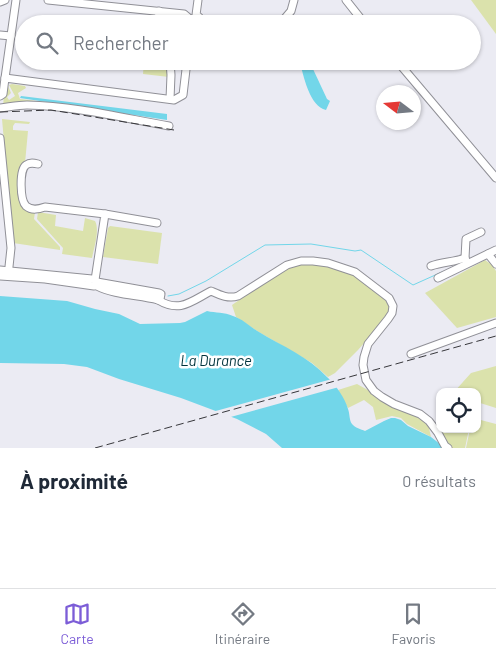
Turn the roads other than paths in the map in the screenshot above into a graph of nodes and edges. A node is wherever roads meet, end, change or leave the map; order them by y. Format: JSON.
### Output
{"nodes":[{"id":1,"x":5,"y":0,"type":"edge"},
{"id":2,"x":16,"y":0,"type":"edge"},
{"id":3,"x":48,"y":0,"type":"edge"},
{"id":4,"x":198,"y":0,"type":"edge"},
{"id":5,"x":294,"y":0,"type":"edge"},
{"id":6,"x":346,"y":0,"type":"edge"},
{"id":7,"x":0,"y":2,"type":"edge"},
{"id":8,"x":159,"y":11,"type":"junction"},
{"id":9,"x":159,"y":15,"type":"edge"},
{"id":10,"x":185,"y":15,"type":"edge"},
{"id":11,"x":196,"y":15,"type":"edge"},
{"id":12,"x":288,"y":15,"type":"edge"},
{"id":13,"x":358,"y":15,"type":"edge"},
{"id":14,"x":0,"y":35,"type":"edge"},
{"id":15,"x":11,"y":36,"type":"junction"},
{"id":16,"x":171,"y":70,"type":"edge"},
{"id":17,"x":186,"y":70,"type":"edge"},
{"id":18,"x":405,"y":70,"type":"edge"},
{"id":19,"x":5,"y":78,"type":"junction"},
{"id":20,"x":0,"y":96,"type":"edge"},
{"id":21,"x":170,"y":100,"type":"junction"},
{"id":22,"x":0,"y":108,"type":"edge"},
{"id":23,"x":169,"y":126,"type":"dead end"},
{"id":24,"x":0,"y":138,"type":"edge"},
{"id":25,"x":38,"y":164,"type":"dead end"},
{"id":26,"x":496,"y":178,"type":"edge"},
{"id":27,"x":0,"y":204,"type":"edge"},
{"id":28,"x":7,"y":214,"type":"junction"},
{"id":29,"x":105,"y":214,"type":"junction"},
{"id":30,"x":157,"y":223,"type":"dead end"},
{"id":31,"x":480,"y":232,"type":"dead end"},
{"id":32,"x":496,"y":250,"type":"edge"},
{"id":33,"x":485,"y":255,"type":"junction"},
{"id":34,"x":466,"y":261,"type":"junction"},
{"id":35,"x":496,"y":264,"type":"edge"},
{"id":36,"x":431,"y":266,"type":"dead end"},
{"id":37,"x":0,"y":270,"type":"edge"},
{"id":38,"x":9,"y":274,"type":"junction"},
{"id":39,"x":0,"y":276,"type":"edge"},
{"id":40,"x":438,"y":278,"type":"dead end"},
{"id":41,"x":96,"y":282,"type":"junction"},
{"id":42,"x":496,"y":323,"type":"edge"},
{"id":43,"x":411,"y":354,"type":"dead end"},
{"id":44,"x":448,"y":448,"type":"edge"}],
"edges":[{"from":1,"to":7,"type":"street"},
{"from":2,"to":15,"type":"street"},
{"from":3,"to":8,"type":"street"},
{"from":4,"to":11,"type":"street"},
{"from":5,"to":12,"type":"street"},
{"from":6,"to":13,"type":"street"},
{"from":8,"to":9,"type":"street"},
{"from":8,"to":10,"type":"street"},
{"from":14,"to":15,"type":"street"},
{"from":15,"to":19,"type":"street"},
{"from":16,"to":21,"type":"street"},
{"from":17,"to":21,"type":"street"},
{"from":18,"to":26,"type":"street"},
{"from":19,"to":20,"type":"street"},
{"from":19,"to":21,"type":"street"},
{"from":22,"to":23,"type":"street"},
{"from":24,"to":28,"type":"street"},
{"from":25,"to":29,"type":"street"},
{"from":27,"to":28,"type":"street"},
{"from":28,"to":38,"type":"street"},
{"from":29,"to":30,"type":"street"},
{"from":29,"to":41,"type":"street"},
{"from":31,"to":34,"type":"street"},
{"from":32,"to":33,"type":"street"},
{"from":33,"to":34,"type":"street"},
{"from":33,"to":35,"type":"street"},
{"from":34,"to":36,"type":"street"},
{"from":34,"to":40,"type":"street"},
{"from":37,"to":38,"type":"street"},
{"from":38,"to":39,"type":"street"},
{"from":38,"to":41,"type":"street"},
{"from":41,"to":44,"type":"street"},
{"from":42,"to":43,"type":"street"}]}
